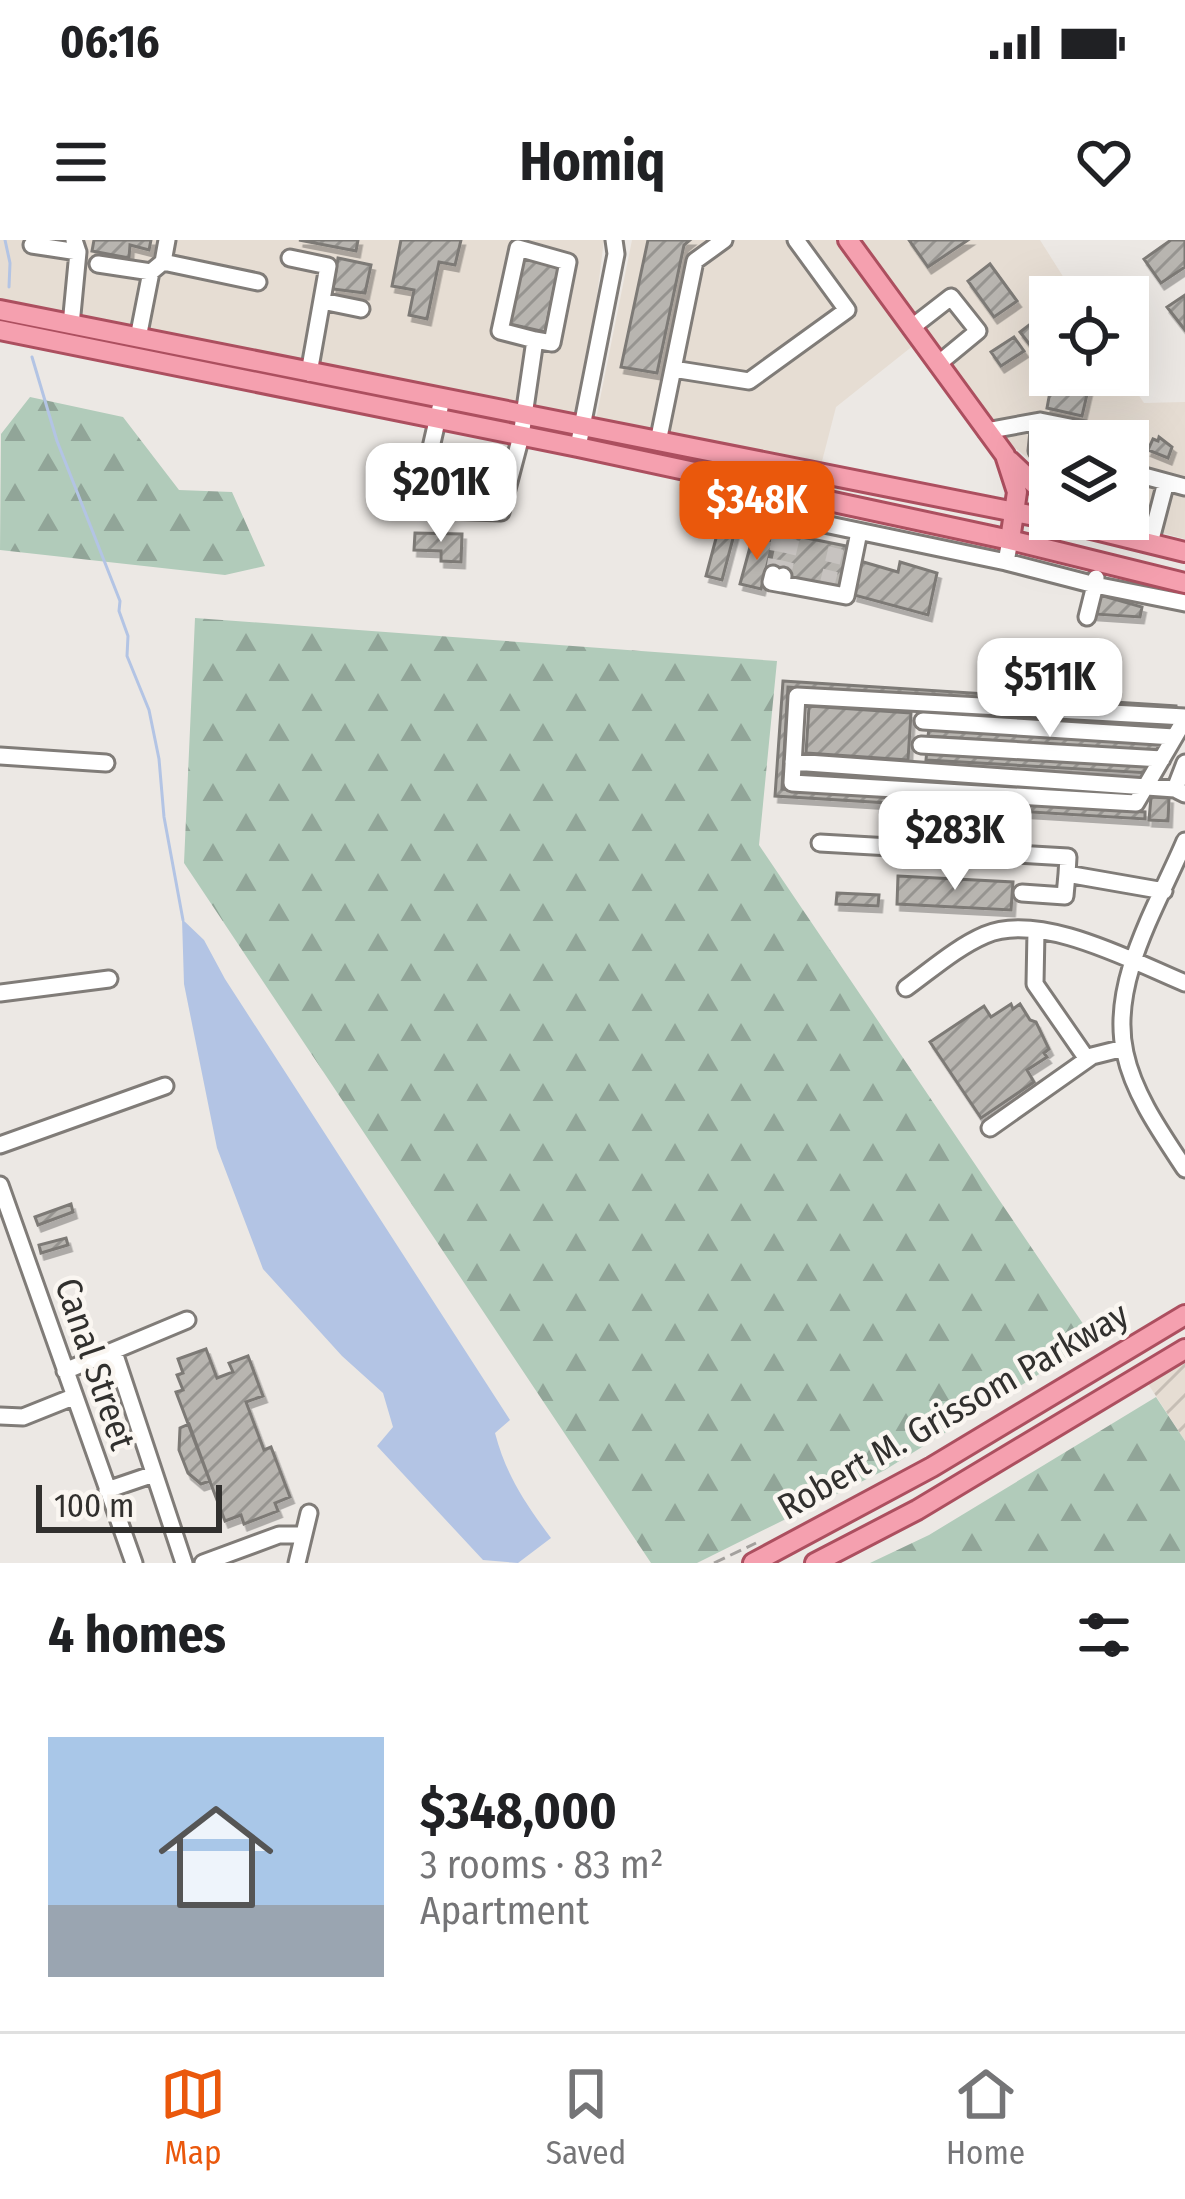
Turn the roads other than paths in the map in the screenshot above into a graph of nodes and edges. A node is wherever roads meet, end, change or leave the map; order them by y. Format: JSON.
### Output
{"nodes":[{"id":1,"x":167,"y":240,"type":"edge"},
{"id":2,"x":614,"y":240,"type":"edge"},
{"id":3,"x":724,"y":240,"type":"edge"},
{"id":4,"x":796,"y":240,"type":"edge"},
{"id":5,"x":848,"y":240,"type":"edge"},
{"id":6,"x":32,"y":245,"type":"dead end"},
{"id":7,"x":76,"y":246,"type":"edge"},
{"id":8,"x":290,"y":258,"type":"dead end"},
{"id":9,"x":98,"y":264,"type":"dead end"},
{"id":10,"x":157,"y":267,"type":"junction"},
{"id":11,"x":258,"y":282,"type":"dead end"},
{"id":12,"x":322,"y":301,"type":"junction"},
{"id":13,"x":361,"y":309,"type":"dead end"},
{"id":14,"x":0,"y":310,"type":"edge"},
{"id":15,"x":71,"y":325,"type":"junction"},
{"id":16,"x":911,"y":328,"type":"junction"},
{"id":17,"x":0,"y":330,"type":"edge"},
{"id":18,"x":139,"y":338,"type":"junction"},
{"id":19,"x":535,"y":340,"type":"junction"},
{"id":20,"x":938,"y":364,"type":"junction"},
{"id":21,"x":674,"y":369,"type":"junction"},
{"id":22,"x":310,"y":373,"type":"junction"},
{"id":23,"x":442,"y":399,"type":"junction"},
{"id":24,"x":523,"y":415,"type":"junction"},
{"id":25,"x":436,"y":419,"type":"junction"},
{"id":26,"x":1029,"y":424,"type":"edge"},
{"id":27,"x":581,"y":427,"type":"junction"},
{"id":28,"x":986,"y":430,"type":"junction"},
{"id":29,"x":521,"y":436,"type":"junction"},
{"id":30,"x":658,"y":442,"type":"junction"},
{"id":31,"x":578,"y":447,"type":"junction"},
{"id":32,"x":1005,"y":455,"type":"junction"},
{"id":33,"x":761,"y":462,"type":"junction"},
{"id":34,"x":819,"y":473,"type":"junction"},
{"id":35,"x":1149,"y":477,"type":"edge"},
{"id":36,"x":1029,"y":478,"type":"edge"},
{"id":37,"x":1166,"y":482,"type":"junction"},
{"id":38,"x":753,"y":485,"type":"junction"},
{"id":39,"x":1185,"y":487,"type":"edge"},
{"id":40,"x":812,"y":499,"type":"junction"},
{"id":41,"x":874,"y":512,"type":"junction"},
{"id":42,"x":1015,"y":512,"type":"junction"},
{"id":43,"x":1029,"y":515,"type":"edge"},
{"id":44,"x":792,"y":525,"type":"junction"},
{"id":45,"x":852,"y":535,"type":"junction"},
{"id":46,"x":1142,"y":540,"type":"edge"},
{"id":47,"x":1010,"y":541,"type":"junction"},
{"id":48,"x":1150,"y":543,"type":"junction"},
{"id":49,"x":1185,"y":552,"type":"edge"},
{"id":50,"x":1099,"y":560,"type":"junction"},
{"id":51,"x":1006,"y":562,"type":"junction"},
{"id":52,"x":779,"y":578,"type":"dead end"},
{"id":53,"x":1185,"y":583,"type":"edge"},
{"id":54,"x":1095,"y":585,"type":"junction"},
{"id":55,"x":1185,"y":603,"type":"edge"},
{"id":56,"x":1088,"y":617,"type":"dead end"},
{"id":57,"x":925,"y":702,"type":"junction"},
{"id":58,"x":1185,"y":718,"type":"edge"},
{"id":59,"x":923,"y":722,"type":"junction"},
{"id":60,"x":1174,"y":737,"type":"junction"},
{"id":61,"x":921,"y":745,"type":"junction"},
{"id":62,"x":0,"y":756,"type":"edge"},
{"id":63,"x":1162,"y":759,"type":"junction"},
{"id":64,"x":794,"y":761,"type":"junction"},
{"id":65,"x":106,"y":763,"type":"dead end"},
{"id":66,"x":1185,"y":764,"type":"edge"},
{"id":67,"x":919,"y":769,"type":"junction"},
{"id":68,"x":1147,"y":784,"type":"junction"},
{"id":69,"x":918,"y":790,"type":"junction"},
{"id":70,"x":1180,"y":791,"type":"edge"},
{"id":71,"x":1185,"y":841,"type":"edge"},
{"id":72,"x":820,"y":843,"type":"dead end"},
{"id":73,"x":1066,"y":874,"type":"junction"},
{"id":74,"x":1164,"y":891,"type":"junction"},
{"id":75,"x":1022,"y":893,"type":"dead end"},
{"id":76,"x":1036,"y":931,"type":"junction"},
{"id":77,"x":1134,"y":962,"type":"junction"},
{"id":78,"x":109,"y":979,"type":"dead end"},
{"id":79,"x":1185,"y":983,"type":"edge"},
{"id":80,"x":906,"y":988,"type":"dead end"},
{"id":81,"x":0,"y":993,"type":"edge"},
{"id":82,"x":1124,"y":1048,"type":"junction"},
{"id":83,"x":1087,"y":1059,"type":"junction"},
{"id":84,"x":166,"y":1086,"type":"dead end"},
{"id":85,"x":990,"y":1128,"type":"dead end"},
{"id":86,"x":0,"y":1145,"type":"edge"},
{"id":87,"x":1185,"y":1169,"type":"edge"},
{"id":88,"x":0,"y":1185,"type":"edge"},
{"id":89,"x":1185,"y":1315,"type":"edge"},
{"id":90,"x":187,"y":1319,"type":"dead end"},
{"id":91,"x":1185,"y":1349,"type":"edge"},
{"id":92,"x":114,"y":1352,"type":"junction"},
{"id":93,"x":65,"y":1371,"type":"junction"},
{"id":94,"x":73,"y":1397,"type":"junction"},
{"id":95,"x":0,"y":1416,"type":"edge"},
{"id":96,"x":154,"y":1474,"type":"junction"},
{"id":97,"x":107,"y":1490,"type":"junction"},
{"id":98,"x":309,"y":1513,"type":"dead end"},
{"id":99,"x":303,"y":1535,"type":"junction"},
{"id":100,"x":134,"y":1563,"type":"edge"},
{"id":101,"x":184,"y":1563,"type":"edge"},
{"id":102,"x":203,"y":1563,"type":"edge"},
{"id":103,"x":297,"y":1563,"type":"edge"},
{"id":104,"x":752,"y":1563,"type":"edge"},
{"id":105,"x":815,"y":1563,"type":"edge"}],
"edges":[{"from":1,"to":10,"type":"street"},
{"from":2,"to":27,"type":"street"},
{"from":3,"to":21,"type":"street"},
{"from":4,"to":21,"type":"street"},
{"from":5,"to":16,"type":"main road"},
{"from":6,"to":7,"type":"street"},
{"from":7,"to":15,"type":"street"},
{"from":8,"to":12,"type":"street"},
{"from":9,"to":10,"type":"street"},
{"from":10,"to":11,"type":"street"},
{"from":10,"to":18,"type":"street"},
{"from":12,"to":13,"type":"street"},
{"from":12,"to":22,"type":"street"},
{"from":14,"to":15,"type":"main road"},
{"from":15,"to":18,"type":"main road"},
{"from":16,"to":20,"type":"main road"},
{"from":16,"to":20,"type":"street"},
{"from":17,"to":25,"type":"main road"},
{"from":18,"to":22,"type":"main road"},
{"from":19,"to":19,"type":"street"},
{"from":19,"to":24,"type":"street"},
{"from":20,"to":28,"type":"main road"},
{"from":21,"to":30,"type":"street"},
{"from":22,"to":23,"type":"main road"},
{"from":23,"to":24,"type":"main road"},
{"from":23,"to":25,"type":"street"},
{"from":24,"to":27,"type":"main road"},
{"from":24,"to":29,"type":"street"},
{"from":25,"to":29,"type":"main road"},
{"from":25,"to":29,"type":"street"},
{"from":26,"to":28,"type":"street"},
{"from":27,"to":30,"type":"main road"},
{"from":27,"to":31,"type":"street"},
{"from":28,"to":32,"type":"main road"},
{"from":29,"to":31,"type":"main road"},
{"from":30,"to":33,"type":"main road"},
{"from":31,"to":38,"type":"main road"},
{"from":32,"to":36,"type":"main road"},
{"from":32,"to":42,"type":"main road"},
{"from":33,"to":34,"type":"main road"},
{"from":33,"to":38,"type":"street"},
{"from":34,"to":40,"type":"street"},
{"from":34,"to":42,"type":"main road"},
{"from":35,"to":37,"type":"street"},
{"from":37,"to":39,"type":"street"},
{"from":37,"to":48,"type":"street"},
{"from":38,"to":40,"type":"main road"},
{"from":38,"to":44,"type":"street"},
{"from":40,"to":41,"type":"main road"},
{"from":40,"to":44,"type":"street"},
{"from":41,"to":45,"type":"street"},
{"from":41,"to":47,"type":"main road"},
{"from":42,"to":43,"type":"main road"},
{"from":42,"to":47,"type":"main road"},
{"from":44,"to":45,"type":"street"},
{"from":45,"to":51,"type":"street"},
{"from":45,"to":52,"type":"street"},
{"from":46,"to":48,"type":"main road"},
{"from":47,"to":50,"type":"main road"},
{"from":47,"to":51,"type":"street"},
{"from":48,"to":49,"type":"main road"},
{"from":50,"to":53,"type":"main road"},
{"from":50,"to":54,"type":"street"},
{"from":51,"to":54,"type":"street"},
{"from":54,"to":55,"type":"street"},
{"from":54,"to":56,"type":"street"},
{"from":57,"to":58,"type":"street"},
{"from":57,"to":59,"type":"street"},
{"from":57,"to":64,"type":"street"},
{"from":58,"to":60,"type":"street"},
{"from":59,"to":60,"type":"street"},
{"from":59,"to":61,"type":"street"},
{"from":60,"to":63,"type":"street"},
{"from":61,"to":63,"type":"street"},
{"from":61,"to":67,"type":"street"},
{"from":62,"to":65,"type":"street"},
{"from":63,"to":68,"type":"street"},
{"from":64,"to":67,"type":"street"},
{"from":64,"to":69,"type":"street"},
{"from":66,"to":70,"type":"street"},
{"from":67,"to":68,"type":"street"},
{"from":67,"to":69,"type":"street"},
{"from":68,"to":69,"type":"street"},
{"from":68,"to":70,"type":"street"},
{"from":71,"to":74,"type":"street"},
{"from":72,"to":73,"type":"street"},
{"from":73,"to":74,"type":"street"},
{"from":73,"to":75,"type":"street"},
{"from":74,"to":77,"type":"street"},
{"from":76,"to":77,"type":"street"},
{"from":76,"to":80,"type":"street"},
{"from":76,"to":83,"type":"street"},
{"from":77,"to":79,"type":"street"},
{"from":77,"to":82,"type":"street"},
{"from":78,"to":81,"type":"street"},
{"from":82,"to":83,"type":"street"},
{"from":82,"to":87,"type":"street"},
{"from":83,"to":85,"type":"street"},
{"from":84,"to":86,"type":"street"},
{"from":88,"to":93,"type":"street","name":"Canal Street"},
{"from":89,"to":104,"type":"main road","name":"Robert M. Grissom Parkway"},
{"from":90,"to":92,"type":"street"},
{"from":91,"to":105,"type":"main road","name":"Robert M. Grissom Parkway"},
{"from":92,"to":93,"type":"street"},
{"from":92,"to":96,"type":"street"},
{"from":93,"to":94,"type":"street","name":"Canal Street"},
{"from":94,"to":95,"type":"street"},
{"from":94,"to":97,"type":"street","name":"Canal Street"},
{"from":96,"to":97,"type":"street"},
{"from":96,"to":101,"type":"street"},
{"from":97,"to":100,"type":"street","name":"Canal Street"},
{"from":98,"to":99,"type":"street"},
{"from":99,"to":102,"type":"street"},
{"from":99,"to":103,"type":"street"}]}
